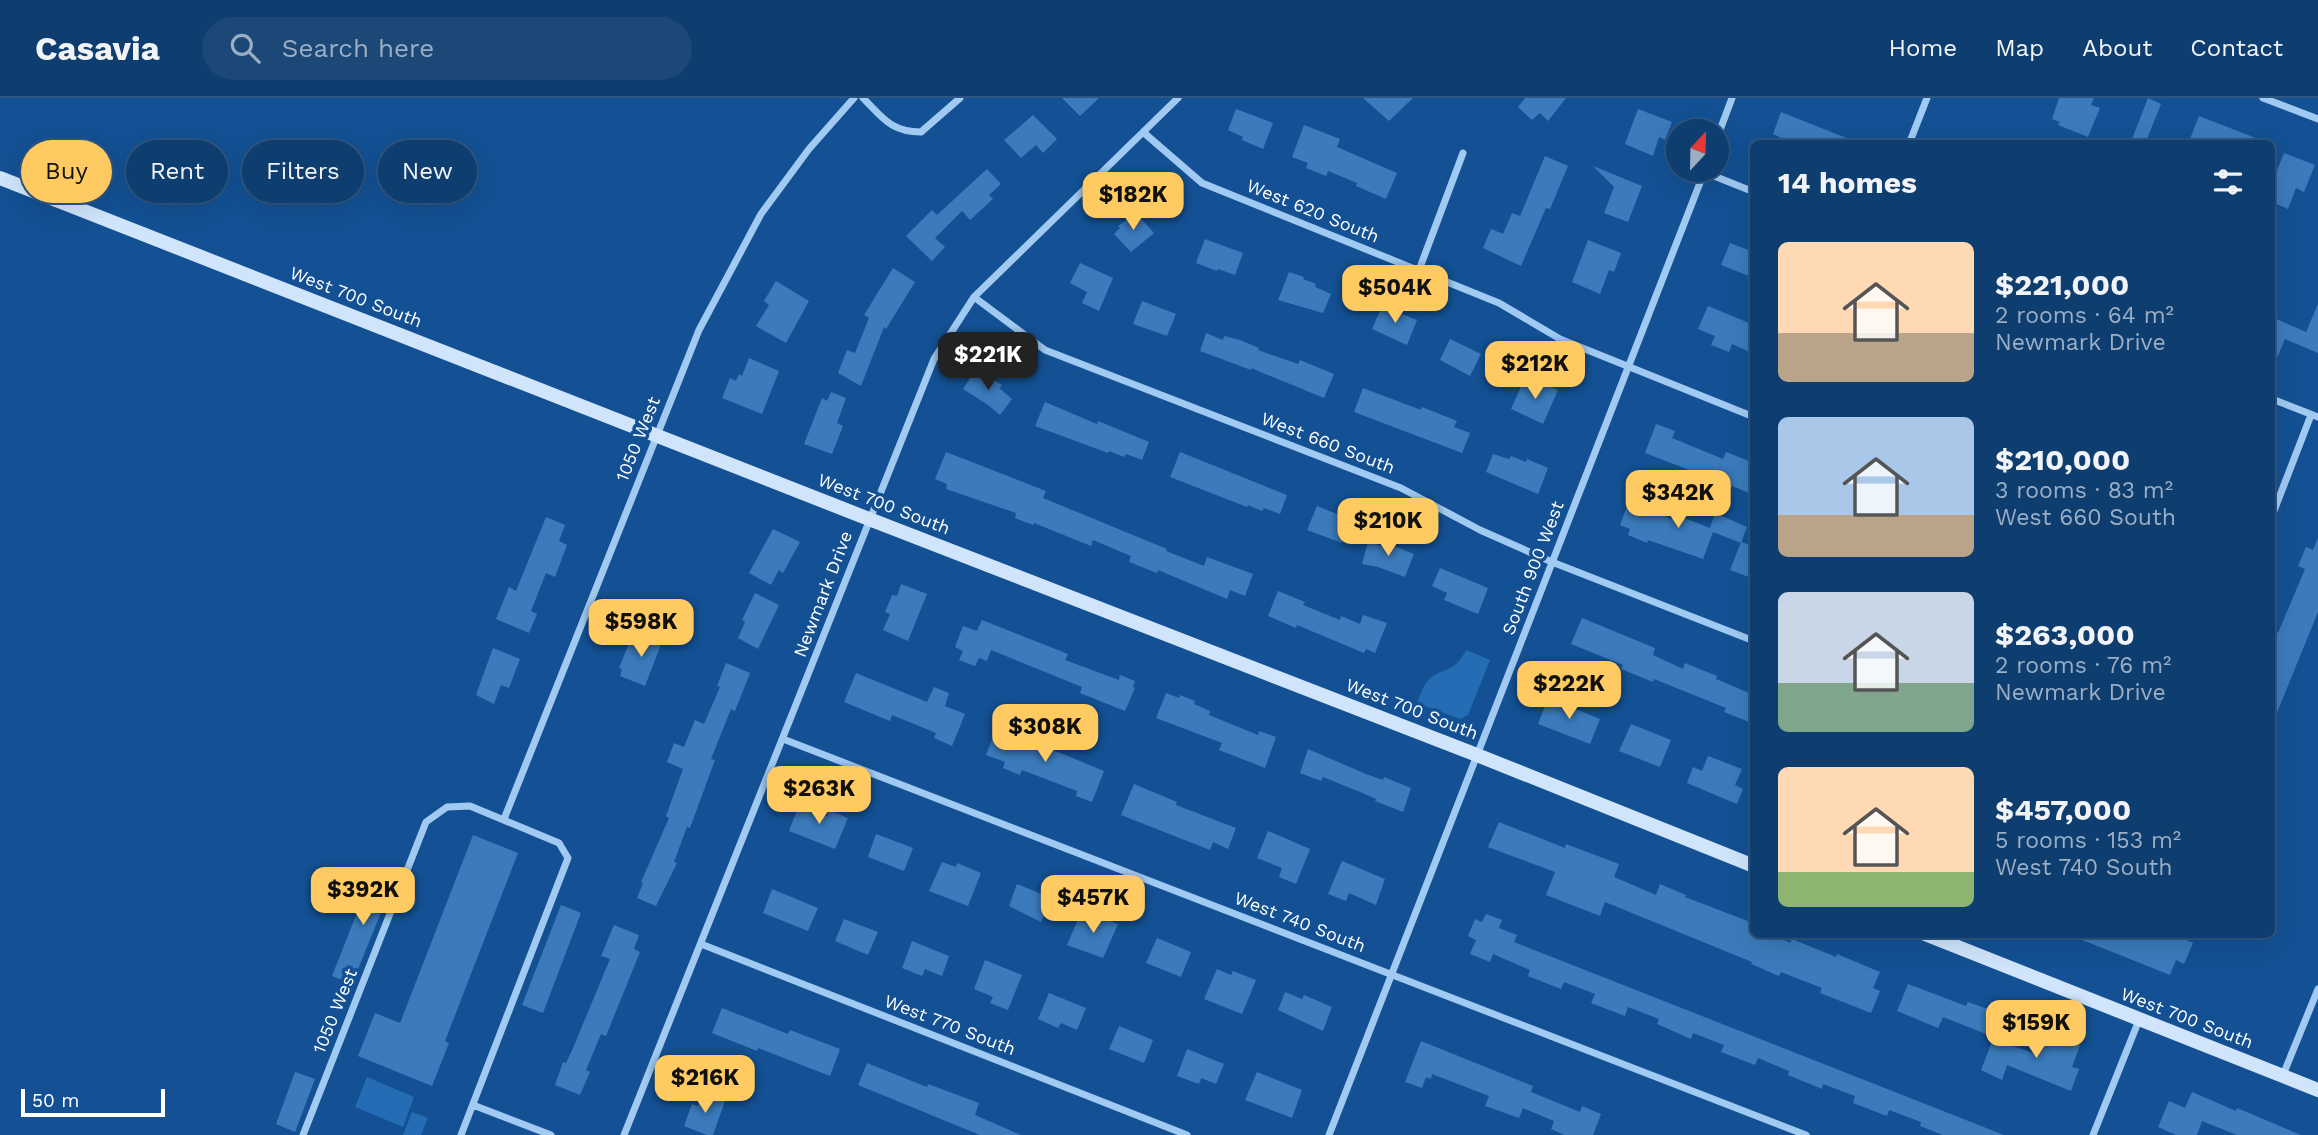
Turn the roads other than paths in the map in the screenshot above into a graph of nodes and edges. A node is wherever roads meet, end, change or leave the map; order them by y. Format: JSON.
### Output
{"nodes":[{"id":1,"x":854,"y":98,"type":"edge"},
{"id":2,"x":863,"y":98,"type":"edge"},
{"id":3,"x":960,"y":98,"type":"edge"},
{"id":4,"x":1178,"y":98,"type":"edge"},
{"id":5,"x":1732,"y":98,"type":"edge"},
{"id":6,"x":1927,"y":98,"type":"edge"},
{"id":7,"x":2263,"y":98,"type":"edge"},
{"id":8,"x":1724,"y":119,"type":"edge"},
{"id":9,"x":2318,"y":119,"type":"edge"},
{"id":10,"x":1143,"y":132,"type":"junction"},
{"id":11,"x":1911,"y":140,"type":"edge"},
{"id":12,"x":1463,"y":153,"type":"dead end"},
{"id":13,"x":0,"y":178,"type":"edge"},
{"id":14,"x":1700,"y":182,"type":"edge"},
{"id":15,"x":1729,"y":182,"type":"edge"},
{"id":16,"x":1750,"y":190,"type":"edge"},
{"id":17,"x":1419,"y":270,"type":"junction"},
{"id":18,"x":974,"y":297,"type":"junction"},
{"id":19,"x":1628,"y":367,"type":"junction"},
{"id":20,"x":2275,"y":400,"type":"edge"},
{"id":21,"x":1750,"y":415,"type":"edge"},
{"id":22,"x":2315,"y":416,"type":"edge"},
{"id":23,"x":656,"y":435,"type":"junction"},
{"id":24,"x":2275,"y":509,"type":"edge"},
{"id":25,"x":869,"y":519,"type":"junction"},
{"id":26,"x":1552,"y":562,"type":"junction"},
{"id":27,"x":1750,"y":639,"type":"edge"},
{"id":28,"x":783,"y":739,"type":"junction"},
{"id":29,"x":1477,"y":755,"type":"junction"},
{"id":30,"x":504,"y":819,"type":"junction"},
{"id":31,"x":1750,"y":864,"type":"edge"},
{"id":32,"x":1935,"y":938,"type":"edge"},
{"id":33,"x":701,"y":944,"type":"junction"},
{"id":34,"x":1391,"y":975,"type":"junction"},
{"id":35,"x":2318,"y":989,"type":"edge"},
{"id":36,"x":2138,"y":1020,"type":"junction"},
{"id":37,"x":2283,"y":1076,"type":"junction"},
{"id":38,"x":2318,"y":1090,"type":"edge"},
{"id":39,"x":473,"y":1105,"type":"junction"},
{"id":40,"x":303,"y":1135,"type":"edge"},
{"id":41,"x":461,"y":1135,"type":"edge"},
{"id":42,"x":551,"y":1135,"type":"edge"},
{"id":43,"x":624,"y":1135,"type":"edge"},
{"id":44,"x":1187,"y":1135,"type":"edge"},
{"id":45,"x":1329,"y":1135,"type":"edge"},
{"id":46,"x":1806,"y":1135,"type":"edge"},
{"id":47,"x":2093,"y":1135,"type":"edge"}],
"edges":[{"from":1,"to":23,"type":"street","name":"1050 West"},
{"from":2,"to":3,"type":"street"},
{"from":4,"to":10,"type":"street","name":"Newmark Drive"},
{"from":5,"to":8,"type":"street"},
{"from":6,"to":11,"type":"street"},
{"from":7,"to":9,"type":"street"},
{"from":10,"to":17,"type":"street","name":"West 620 South"},
{"from":10,"to":18,"type":"street","name":"Newmark Drive"},
{"from":12,"to":17,"type":"street"},
{"from":13,"to":23,"type":"street","name":"West 700 South"},
{"from":14,"to":19,"type":"street","name":"South 900 West"},
{"from":15,"to":16,"type":"street"},
{"from":17,"to":19,"type":"street","name":"West 620 South"},
{"from":18,"to":25,"type":"street","name":"Newmark Drive"},
{"from":18,"to":26,"type":"street","name":"West 660 South"},
{"from":19,"to":21,"type":"street","name":"West 620 South"},
{"from":19,"to":26,"type":"street","name":"South 900 West"},
{"from":20,"to":22,"type":"street"},
{"from":22,"to":24,"type":"street"},
{"from":23,"to":25,"type":"street","name":"West 700 South"},
{"from":23,"to":30,"type":"street","name":"1050 West"},
{"from":25,"to":28,"type":"street","name":"Newmark Drive"},
{"from":25,"to":29,"type":"street","name":"West 700 South"},
{"from":26,"to":27,"type":"street","name":"West 660 South"},
{"from":26,"to":29,"type":"street","name":"South 900 West"},
{"from":28,"to":33,"type":"street","name":"Newmark Drive"},
{"from":28,"to":34,"type":"street","name":"West 740 South"},
{"from":29,"to":31,"type":"street","name":"West 700 South"},
{"from":29,"to":34,"type":"street","name":"South 900 West"},
{"from":30,"to":39,"type":"street","name":"1050 West"},
{"from":30,"to":40,"type":"street","name":"1050 West"},
{"from":32,"to":36,"type":"street","name":"West 700 South"},
{"from":33,"to":43,"type":"street","name":"Newmark Drive"},
{"from":33,"to":44,"type":"street","name":"West 770 South"},
{"from":34,"to":45,"type":"street","name":"South 900 West"},
{"from":34,"to":46,"type":"street","name":"West 740 South"},
{"from":35,"to":37,"type":"street"},
{"from":36,"to":37,"type":"street","name":"West 700 South"},
{"from":36,"to":47,"type":"street"},
{"from":37,"to":38,"type":"street","name":"West 700 South"},
{"from":39,"to":41,"type":"street","name":"1050 West"},
{"from":39,"to":42,"type":"street"}]}
